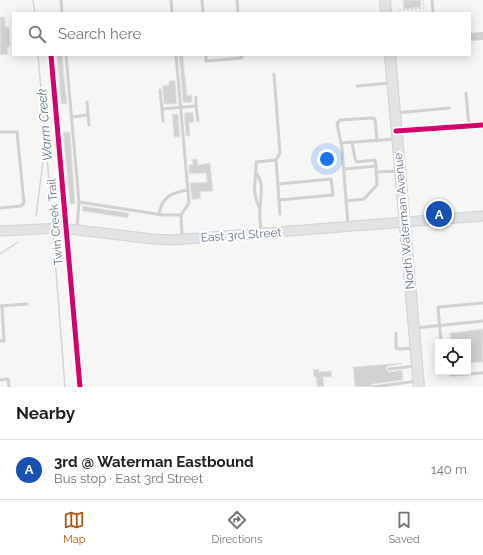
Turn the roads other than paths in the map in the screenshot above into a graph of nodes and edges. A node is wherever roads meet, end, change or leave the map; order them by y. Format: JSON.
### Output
{"nodes":[{"id":1,"x":61,"y":0,"type":"edge"},
{"id":2,"x":171,"y":0,"type":"edge"},
{"id":3,"x":202,"y":0,"type":"edge"},
{"id":4,"x":237,"y":0,"type":"edge"},
{"id":5,"x":385,"y":0,"type":"edge"},
{"id":6,"x":432,"y":0,"type":"edge"},
{"id":7,"x":62,"y":12,"type":"edge"},
{"id":8,"x":172,"y":12,"type":"edge"},
{"id":9,"x":203,"y":12,"type":"edge"},
{"id":10,"x":238,"y":12,"type":"edge"},
{"id":11,"x":386,"y":12,"type":"edge"},
{"id":12,"x":433,"y":12,"type":"edge"},
{"id":13,"x":483,"y":36,"type":"edge"},
{"id":14,"x":471,"y":37,"type":"edge"},
{"id":15,"x":66,"y":56,"type":"edge"},
{"id":16,"x":176,"y":56,"type":"edge"},
{"id":17,"x":206,"y":56,"type":"edge"},
{"id":18,"x":241,"y":56,"type":"edge"},
{"id":19,"x":390,"y":56,"type":"edge"},
{"id":20,"x":274,"y":74,"type":"dead end"},
{"id":21,"x":392,"y":83,"type":"junction"},
{"id":22,"x":357,"y":86,"type":"dead end"},
{"id":23,"x":160,"y":90,"type":"dead end"},
{"id":24,"x":466,"y":93,"type":"dead end"},
{"id":25,"x":196,"y":97,"type":"dead end"},
{"id":26,"x":87,"y":102,"type":"dead end"},
{"id":27,"x":196,"y":106,"type":"junction"},
{"id":28,"x":180,"y":108,"type":"junction"},
{"id":29,"x":449,"y":108,"type":"dead end"},
{"id":30,"x":162,"y":109,"type":"junction"},
{"id":31,"x":395,"y":113,"type":"junction"},
{"id":32,"x":88,"y":115,"type":"junction"},
{"id":33,"x":72,"y":117,"type":"junction"},
{"id":34,"x":163,"y":121,"type":"dead end"},
{"id":35,"x":198,"y":121,"type":"dead end"},
{"id":36,"x":89,"y":125,"type":"dead end"},
{"id":37,"x":483,"y":125,"type":"edge"},
{"id":38,"x":469,"y":126,"type":"junction"},
{"id":39,"x":0,"y":132,"type":"edge"},
{"id":40,"x":396,"y":135,"type":"junction"},
{"id":41,"x":377,"y":141,"type":"junction"},
{"id":42,"x":352,"y":142,"type":"junction"},
{"id":43,"x":341,"y":143,"type":"junction"},
{"id":44,"x":276,"y":160,"type":"junction"},
{"id":45,"x":376,"y":166,"type":"junction"},
{"id":46,"x":344,"y":169,"type":"junction"},
{"id":47,"x":400,"y":171,"type":"junction"},
{"id":48,"x":376,"y":172,"type":"junction"},
{"id":49,"x":256,"y":173,"type":"junction"},
{"id":50,"x":278,"y":184,"type":"junction"},
{"id":51,"x":188,"y":190,"type":"junction"},
{"id":52,"x":279,"y":200,"type":"junction"},
{"id":53,"x":79,"y":202,"type":"junction"},
{"id":54,"x":346,"y":202,"type":"junction"},
{"id":55,"x":0,"y":208,"type":"edge"},
{"id":56,"x":260,"y":209,"type":"junction"},
{"id":57,"x":159,"y":214,"type":"junction"},
{"id":58,"x":280,"y":214,"type":"dead end"},
{"id":59,"x":181,"y":215,"type":"junction"},
{"id":60,"x":483,"y":216,"type":"edge"},
{"id":61,"x":404,"y":223,"type":"junction"},
{"id":62,"x":348,"y":227,"type":"junction"},
{"id":63,"x":77,"y":229,"type":"junction"},
{"id":64,"x":0,"y":231,"type":"edge"},
{"id":65,"x":261,"y":234,"type":"junction"},
{"id":66,"x":182,"y":240,"type":"junction"},
{"id":67,"x":483,"y":303,"type":"edge"},
{"id":68,"x":27,"y":304,"type":"dead end"},
{"id":69,"x":1,"y":306,"type":"edge"},
{"id":70,"x":483,"y":321,"type":"edge"},
{"id":71,"x":439,"y":325,"type":"junction"},
{"id":72,"x":414,"y":328,"type":"junction"},
{"id":73,"x":396,"y":333,"type":"dead end"},
{"id":74,"x":441,"y":339,"type":"edge"},
{"id":75,"x":0,"y":341,"type":"edge"},
{"id":76,"x":416,"y":348,"type":"junction"},
{"id":77,"x":417,"y":366,"type":"junction"},
{"id":78,"x":389,"y":369,"type":"dead end"},
{"id":79,"x":483,"y":373,"type":"edge"},
{"id":80,"x":471,"y":374,"type":"edge"},
{"id":81,"x":0,"y":380,"type":"edge"},
{"id":82,"x":419,"y":384,"type":"edge"},
{"id":83,"x":9,"y":387,"type":"edge"},
{"id":84,"x":373,"y":387,"type":"edge"}],
"edges":[{"from":1,"to":7,"type":"lane"},
{"from":2,"to":8,"type":"lane"},
{"from":3,"to":9,"type":"lane"},
{"from":4,"to":10,"type":"lane"},
{"from":5,"to":11,"type":"main road"},
{"from":6,"to":12,"type":"lane"},
{"from":13,"to":14,"type":"street"},
{"from":15,"to":33,"type":"lane"},
{"from":16,"to":28,"type":"lane"},
{"from":17,"to":18,"type":"lane"},
{"from":19,"to":21,"type":"main road","name":"North Waterman Avenue"},
{"from":20,"to":44,"type":"lane"},
{"from":21,"to":22,"type":"lane"},
{"from":21,"to":31,"type":"main road","name":"North Waterman Avenue"},
{"from":23,"to":30,"type":"lane"},
{"from":24,"to":38,"type":"lane"},
{"from":25,"to":27,"type":"lane"},
{"from":26,"to":32,"type":"lane"},
{"from":27,"to":28,"type":"lane"},
{"from":27,"to":35,"type":"lane"},
{"from":28,"to":30,"type":"lane"},
{"from":28,"to":51,"type":"lane"},
{"from":29,"to":31,"type":"lane"},
{"from":30,"to":34,"type":"lane"},
{"from":31,"to":40,"type":"main road","name":"North Waterman Avenue"},
{"from":32,"to":33,"type":"lane"},
{"from":32,"to":36,"type":"lane"},
{"from":33,"to":53,"type":"lane"},
{"from":37,"to":38,"type":"street"},
{"from":38,"to":40,"type":"street"},
{"from":39,"to":55,"type":"lane"},
{"from":40,"to":41,"type":"lane"},
{"from":40,"to":47,"type":"main road","name":"North Waterman Avenue"},
{"from":41,"to":42,"type":"lane"},
{"from":41,"to":43,"type":"lane"},
{"from":42,"to":43,"type":"lane"},
{"from":42,"to":45,"type":"lane"},
{"from":43,"to":46,"type":"lane"},
{"from":44,"to":49,"type":"lane"},
{"from":44,"to":50,"type":"lane"},
{"from":45,"to":46,"type":"lane"},
{"from":45,"to":48,"type":"lane"},
{"from":46,"to":54,"type":"lane"},
{"from":47,"to":48,"type":"lane"},
{"from":47,"to":61,"type":"main road","name":"North Waterman Avenue"},
{"from":48,"to":54,"type":"lane"},
{"from":49,"to":56,"type":"lane"},
{"from":49,"to":56,"type":"lane"},
{"from":50,"to":52,"type":"lane"},
{"from":50,"to":52,"type":"lane"},
{"from":51,"to":57,"type":"lane"},
{"from":51,"to":59,"type":"lane"},
{"from":52,"to":58,"type":"lane"},
{"from":53,"to":57,"type":"lane"},
{"from":53,"to":63,"type":"lane"},
{"from":54,"to":62,"type":"lane"},
{"from":56,"to":65,"type":"lane"},
{"from":57,"to":59,"type":"lane"},
{"from":59,"to":66,"type":"lane"},
{"from":60,"to":61,"type":"main road","name":"East 3rd Street"},
{"from":61,"to":62,"type":"main road","name":"East 3rd Street"},
{"from":61,"to":72,"type":"main road","name":"North Waterman Avenue"},
{"from":62,"to":65,"type":"main road","name":"East 3rd Street"},
{"from":63,"to":64,"type":"main road","name":"East 3rd Street"},
{"from":63,"to":66,"type":"main road","name":"East 3rd Street"},
{"from":65,"to":66,"type":"main road","name":"East 3rd Street"},
{"from":67,"to":71,"type":"lane"},
{"from":68,"to":69,"type":"lane"},
{"from":69,"to":75,"type":"lane"},
{"from":70,"to":71,"type":"lane"},
{"from":71,"to":72,"type":"lane"},
{"from":71,"to":74,"type":"lane"},
{"from":72,"to":76,"type":"main road","name":"North Waterman Avenue"},
{"from":73,"to":76,"type":"lane"},
{"from":76,"to":77,"type":"main road","name":"North Waterman Avenue"},
{"from":77,"to":78,"type":"lane"},
{"from":77,"to":82,"type":"main road","name":"North Waterman Avenue"},
{"from":79,"to":80,"type":"lane"},
{"from":81,"to":83,"type":"lane"},
{"from":82,"to":84,"type":"lane"}]}
